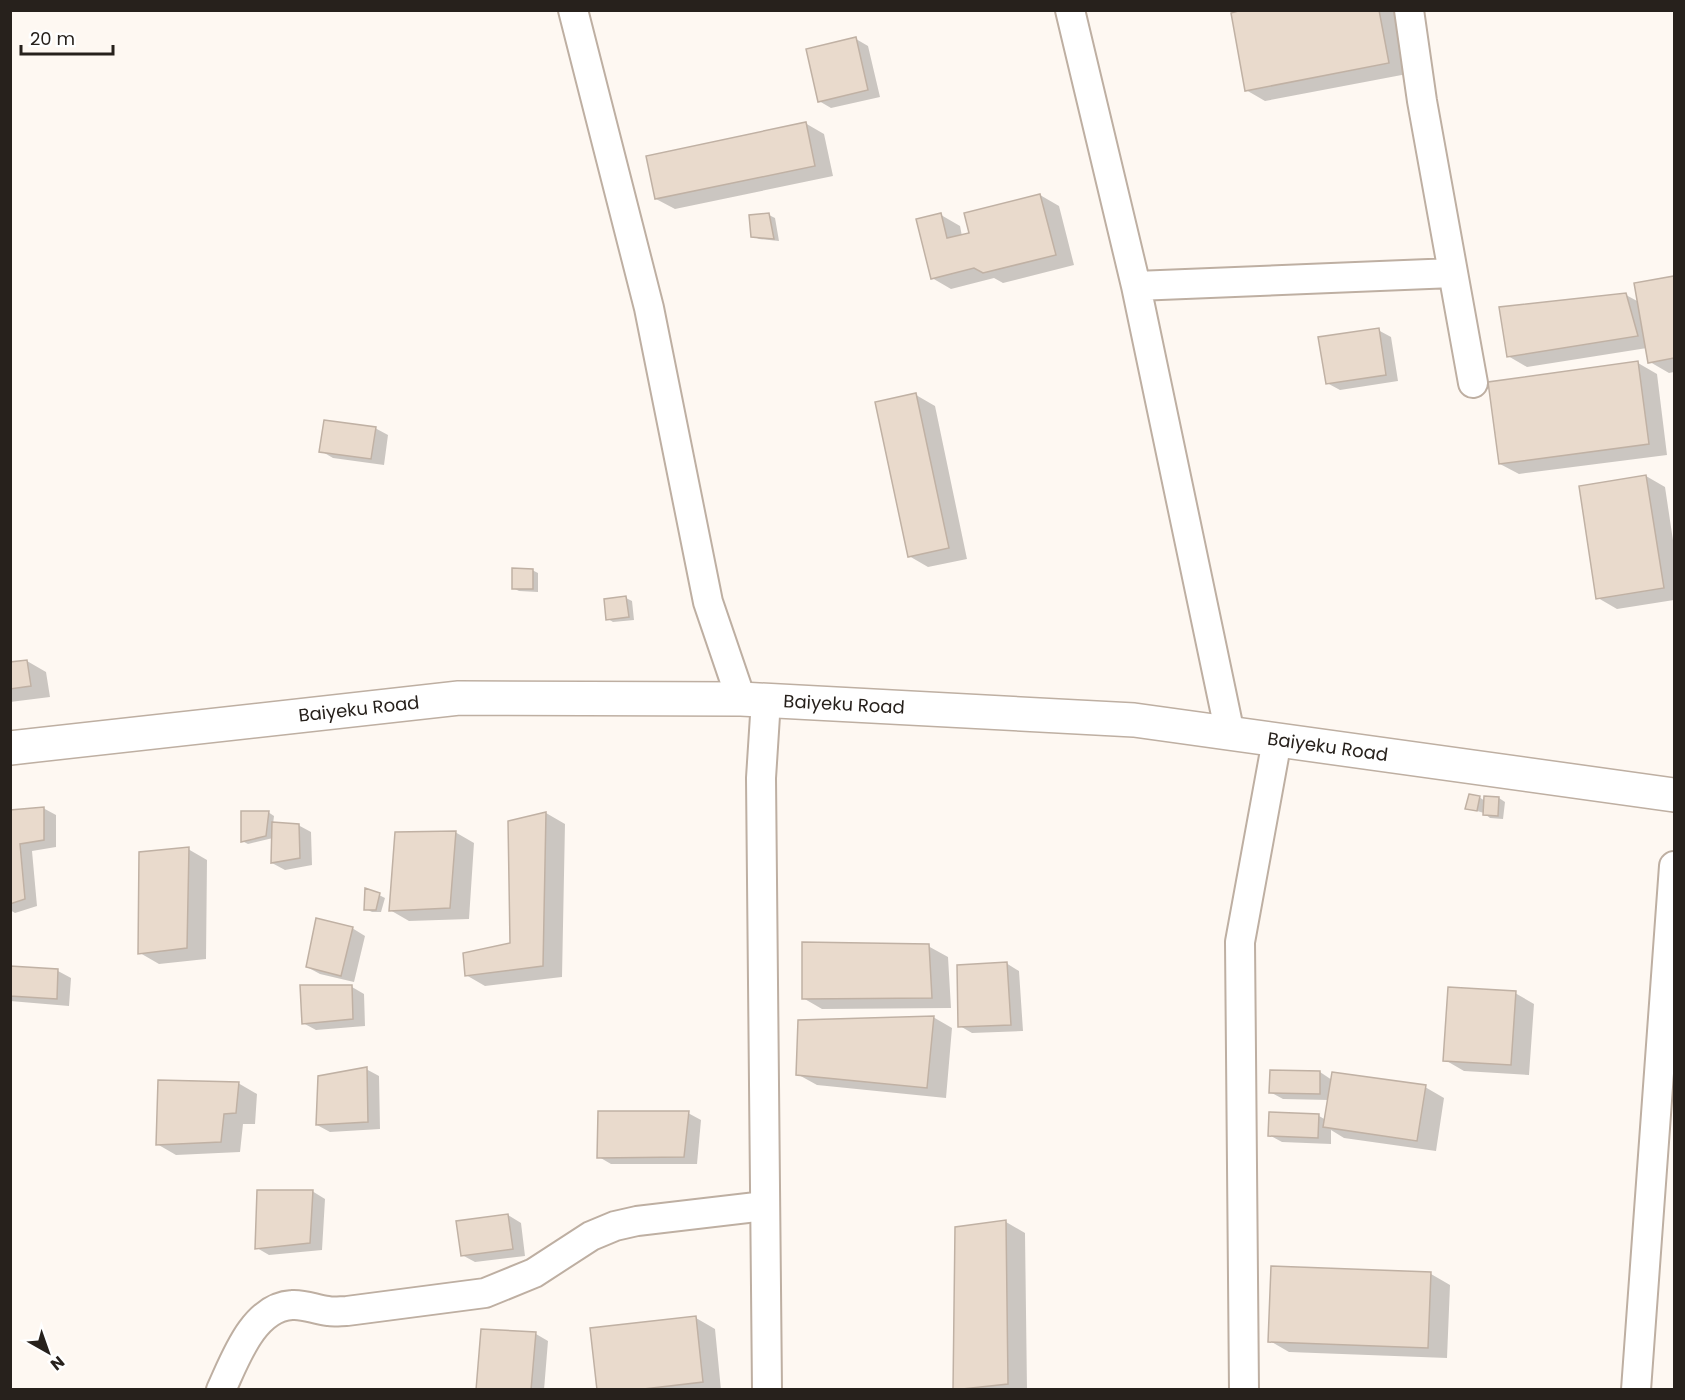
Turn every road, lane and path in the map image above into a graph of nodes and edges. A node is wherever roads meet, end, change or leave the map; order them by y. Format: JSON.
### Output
{"nodes":[{"id":1,"x":573,"y":10,"type":"edge"},
{"id":2,"x":1070,"y":10,"type":"edge"},
{"id":3,"x":1409,"y":10,"type":"edge"},
{"id":4,"x":1453,"y":273,"type":"junction"},
{"id":5,"x":1136,"y":286,"type":"junction"},
{"id":6,"x":1473,"y":383,"type":"dead end"},
{"id":7,"x":753,"y":700,"type":"junction"},
{"id":8,"x":1230,"y":734,"type":"junction"},
{"id":9,"x":1277,"y":740,"type":"junction"},
{"id":10,"x":10,"y":748,"type":"edge"},
{"id":11,"x":1674,"y":795,"type":"edge"},
{"id":12,"x":1674,"y":866,"type":"edge"},
{"id":13,"x":765,"y":1206,"type":"junction"},
{"id":14,"x":221,"y":1389,"type":"edge"},
{"id":15,"x":767,"y":1389,"type":"edge"},
{"id":16,"x":1244,"y":1389,"type":"edge"},
{"id":17,"x":1636,"y":1389,"type":"edge"}],
"edges":[{"from":1,"to":7,"type":"street"},
{"from":2,"to":5,"type":"street"},
{"from":3,"to":4,"type":"street"},
{"from":4,"to":5,"type":"street"},
{"from":4,"to":6,"type":"street"},
{"from":5,"to":8,"type":"street"},
{"from":7,"to":8,"type":"main road","name":"Baiyeku Road"},
{"from":7,"to":10,"type":"main road","name":"Baiyeku Road"},
{"from":7,"to":13,"type":"street"},
{"from":8,"to":9,"type":"main road","name":"Baiyeku Road"},
{"from":9,"to":11,"type":"main road","name":"Baiyeku Road"},
{"from":9,"to":16,"type":"street"},
{"from":12,"to":17,"type":"street"},
{"from":13,"to":14,"type":"street"},
{"from":13,"to":15,"type":"street"}]}
